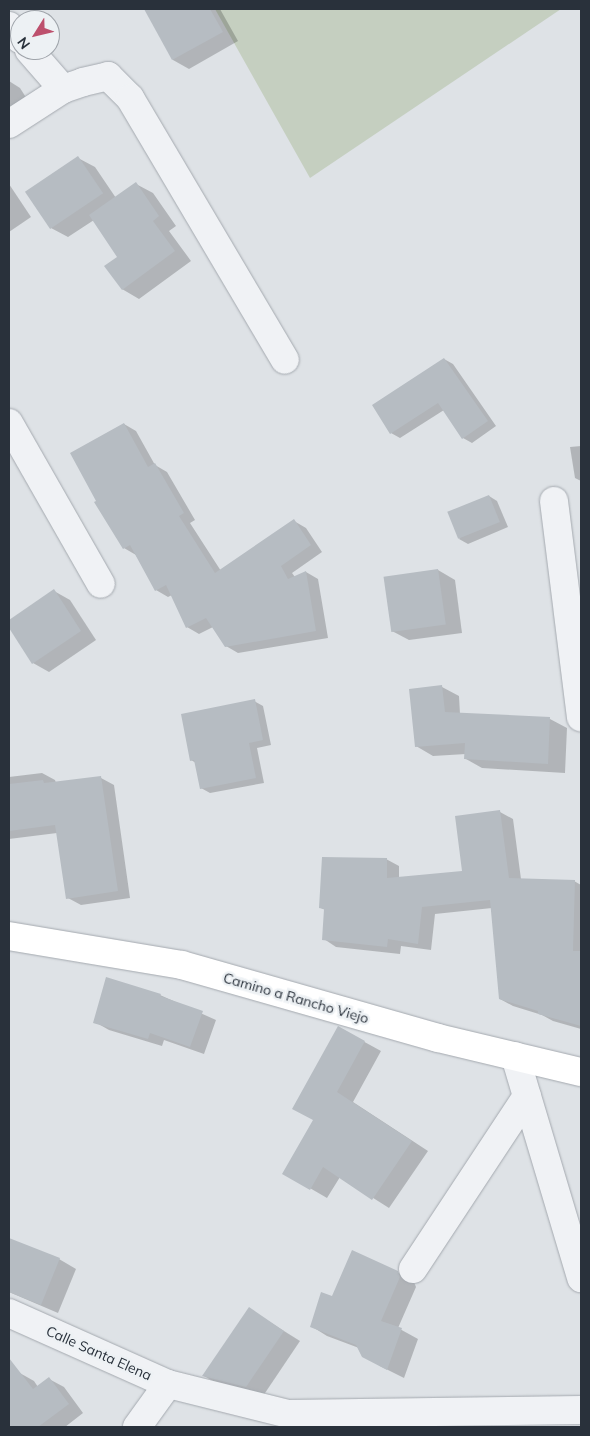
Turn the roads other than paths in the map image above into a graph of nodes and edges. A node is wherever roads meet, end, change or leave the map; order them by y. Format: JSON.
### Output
{"nodes":[{"id":1,"x":38,"y":60,"type":"edge"},
{"id":2,"x":63,"y":89,"type":"junction"},
{"id":3,"x":9,"y":124,"type":"edge"},
{"id":4,"x":285,"y":360,"type":"dead end"},
{"id":5,"x":9,"y":423,"type":"edge"},
{"id":6,"x":554,"y":501,"type":"dead end"},
{"id":7,"x":100,"y":584,"type":"dead end"},
{"id":8,"x":581,"y":717,"type":"edge"},
{"id":9,"x":9,"y":936,"type":"edge"},
{"id":10,"x":515,"y":1056,"type":"junction"},
{"id":11,"x":581,"y":1072,"type":"edge"},
{"id":12,"x":528,"y":1096,"type":"junction"},
{"id":13,"x":413,"y":1269,"type":"dead end"},
{"id":14,"x":581,"y":1278,"type":"edge"},
{"id":15,"x":9,"y":1313,"type":"edge"},
{"id":16,"x":168,"y":1384,"type":"junction"},
{"id":17,"x":581,"y":1410,"type":"edge"},
{"id":18,"x":137,"y":1427,"type":"edge"}],
"edges":[{"from":1,"to":2,"type":"street"},
{"from":2,"to":3,"type":"street"},
{"from":2,"to":4,"type":"street"},
{"from":5,"to":7,"type":"street"},
{"from":6,"to":8,"type":"street"},
{"from":9,"to":10,"type":"street","name":"Camino a Rancho Viejo"},
{"from":10,"to":11,"type":"street","name":"Camino a Rancho Viejo"},
{"from":10,"to":12,"type":"street"},
{"from":12,"to":13,"type":"street"},
{"from":12,"to":14,"type":"street"},
{"from":15,"to":16,"type":"street","name":"Calle Santa Elena"},
{"from":16,"to":17,"type":"street"},
{"from":16,"to":18,"type":"street","name":"Calle Santa Elena"}]}
